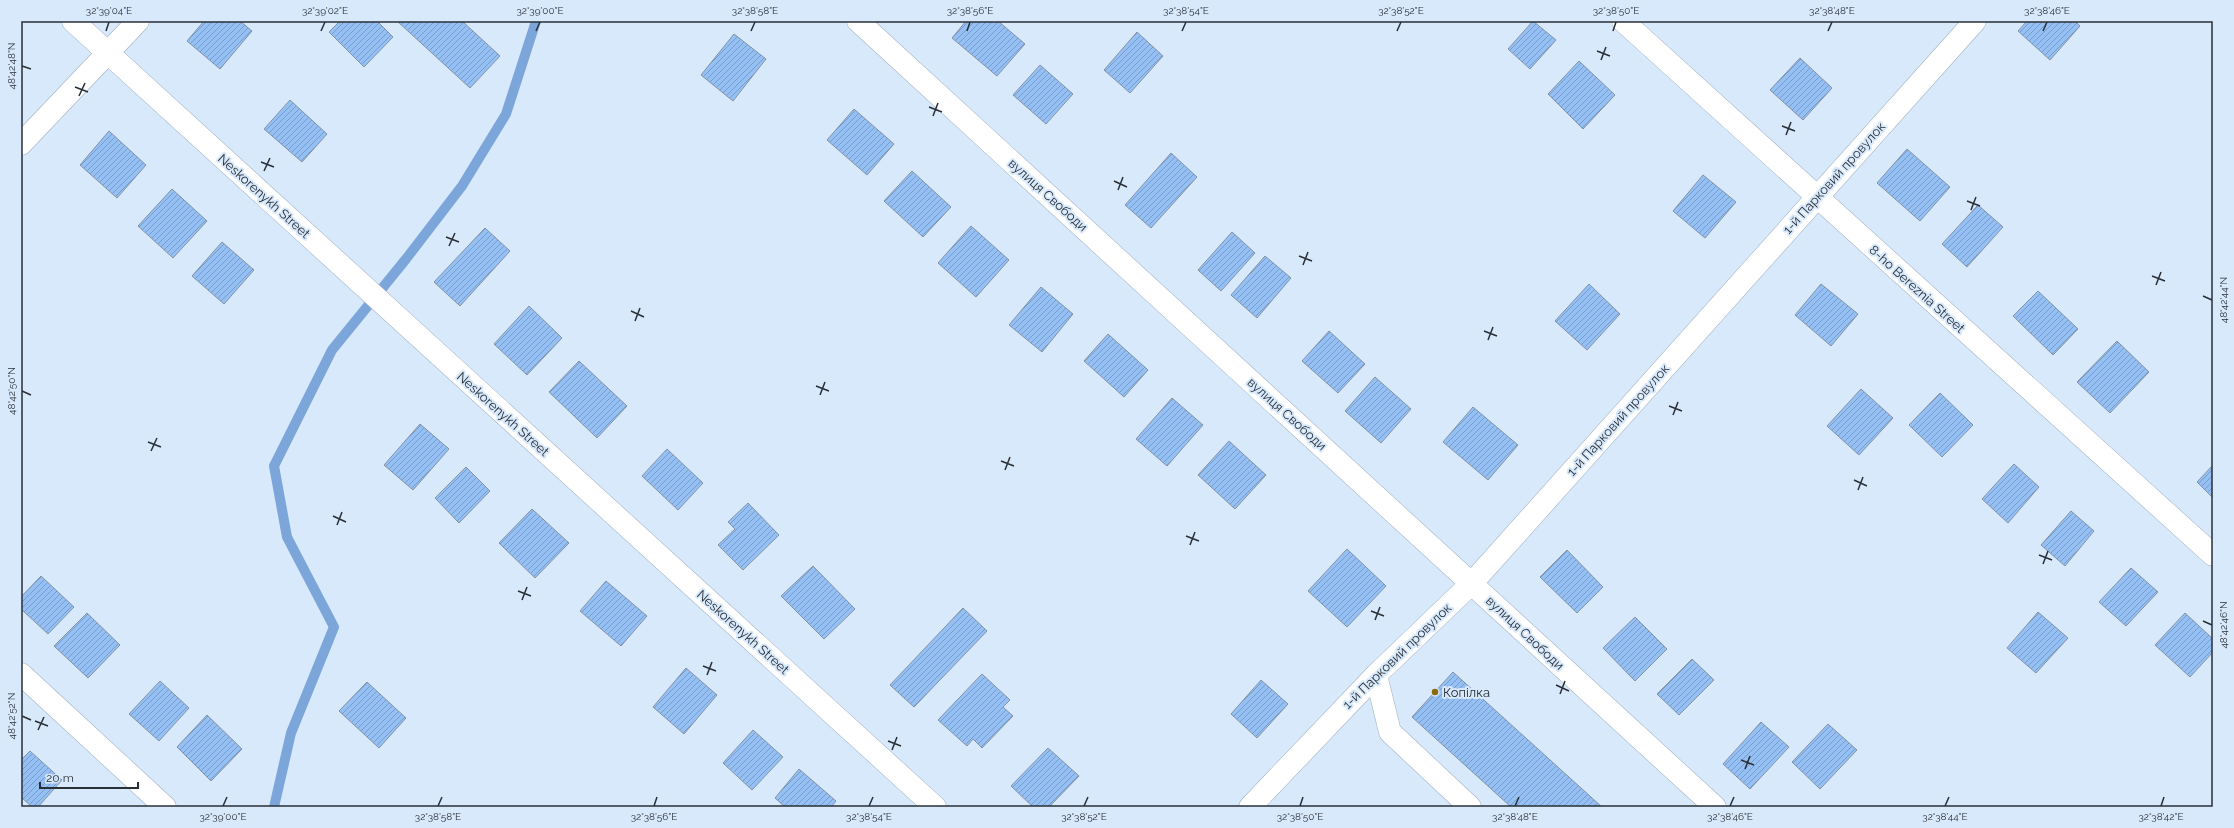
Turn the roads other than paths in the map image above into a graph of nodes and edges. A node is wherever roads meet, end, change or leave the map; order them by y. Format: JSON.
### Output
{"nodes":[{"id":1,"x":73,"y":21,"type":"edge"},
{"id":2,"x":138,"y":21,"type":"edge"},
{"id":3,"x":858,"y":21,"type":"edge"},
{"id":4,"x":1623,"y":21,"type":"edge"},
{"id":5,"x":1974,"y":21,"type":"edge"},
{"id":6,"x":108,"y":54,"type":"junction"},
{"id":7,"x":21,"y":144,"type":"edge"},
{"id":8,"x":1816,"y":198,"type":"junction"},
{"id":9,"x":2213,"y":555,"type":"edge"},
{"id":10,"x":1472,"y":583,"type":"junction"},
{"id":11,"x":21,"y":674,"type":"edge"},
{"id":12,"x":1376,"y":675,"type":"junction"},
{"id":13,"x":165,"y":807,"type":"edge"},
{"id":14,"x":934,"y":807,"type":"edge"},
{"id":15,"x":1250,"y":807,"type":"edge"},
{"id":16,"x":1470,"y":807,"type":"edge"},
{"id":17,"x":1715,"y":807,"type":"edge"}],
"edges":[{"from":1,"to":6,"type":"street","name":"Neskorenykh Street"},
{"from":2,"to":6,"type":"street"},
{"from":3,"to":10,"type":"street","name":"вулиця Свободи"},
{"from":4,"to":8,"type":"street","name":"8-ho Bereznia Street"},
{"from":5,"to":8,"type":"street","name":"1-й Парковий провулок"},
{"from":6,"to":7,"type":"street"},
{"from":6,"to":14,"type":"street","name":"Neskorenykh Street"},
{"from":8,"to":9,"type":"street","name":"8-ho Bereznia Street"},
{"from":8,"to":10,"type":"street","name":"1-й Парковий провулок"},
{"from":10,"to":12,"type":"street","name":"1-й Парковий провулок"},
{"from":10,"to":17,"type":"street","name":"вулиця Свободи"},
{"from":11,"to":13,"type":"street"},
{"from":12,"to":15,"type":"street","name":"1-й Парковий провулок"},
{"from":12,"to":16,"type":"street"}]}
